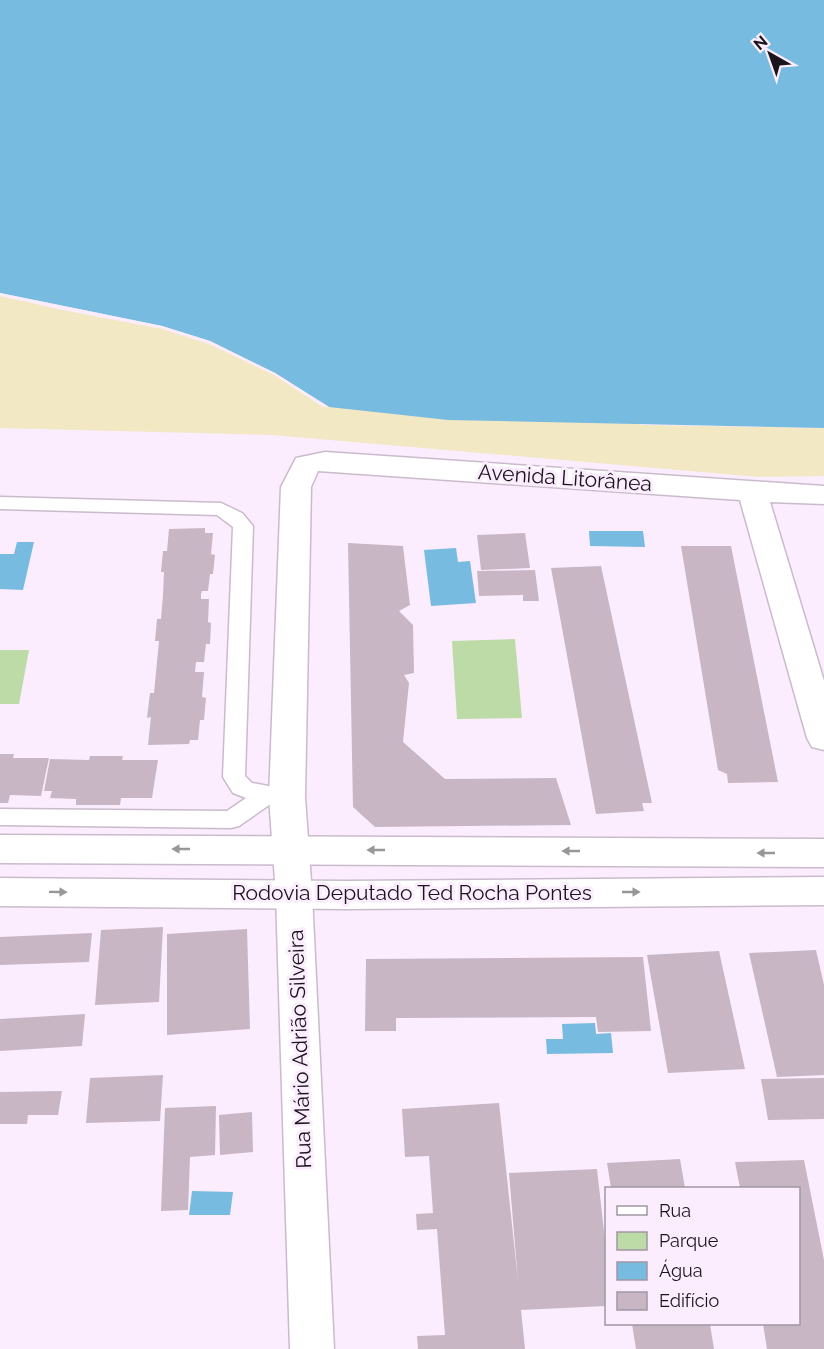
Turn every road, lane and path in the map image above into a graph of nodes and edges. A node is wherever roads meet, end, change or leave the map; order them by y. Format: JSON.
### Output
{"nodes":[{"id":1,"x":306,"y":464,"type":"joint"},
{"id":2,"x":752,"y":491,"type":"junction"},
{"id":3,"x":824,"y":495,"type":"edge"},
{"id":4,"x":0,"y":503,"type":"edge"},
{"id":5,"x":824,"y":738,"type":"edge"},
{"id":6,"x":277,"y":796,"type":"junction"},
{"id":7,"x":0,"y":817,"type":"edge"},
{"id":8,"x":0,"y":849,"type":"edge"},
{"id":9,"x":289,"y":850,"type":"junction"},
{"id":10,"x":824,"y":853,"type":"edge"},
{"id":11,"x":0,"y":891,"type":"edge"},
{"id":12,"x":824,"y":891,"type":"edge"},
{"id":13,"x":294,"y":895,"type":"junction"},
{"id":14,"x":312,"y":1349,"type":"edge"}],
"edges":[{"from":1,"to":2,"type":"street","name":"Avenida Litorânea"},
{"from":1,"to":6,"type":"street","name":"Rua Mário Adrião Silveira"},
{"from":2,"to":3,"type":"street","name":"Avenida Litorânea"},
{"from":2,"to":5,"type":"street"},
{"from":4,"to":6,"type":"lane"},
{"from":6,"to":7,"type":"lane"},
{"from":6,"to":9,"type":"street","name":"Rua Mário Adrião Silveira"},
{"from":9,"to":8,"type":"street","name":"Rodovia Deputado Ted Rocha Pontes","one_way":true},
{"from":10,"to":9,"type":"street","name":"Rodovia Deputado Ted Rocha Pontes","one_way":true},
{"from":9,"to":13,"type":"street","name":"Rua Mário Adrião Silveira"},
{"from":11,"to":13,"type":"street","name":"Rodovia Deputado Ted Rocha Pontes","one_way":true},
{"from":13,"to":12,"type":"street","name":"Rodovia Deputado Ted Rocha Pontes","one_way":true},
{"from":13,"to":14,"type":"street","name":"Rua Mário Adrião Silveira"}]}
